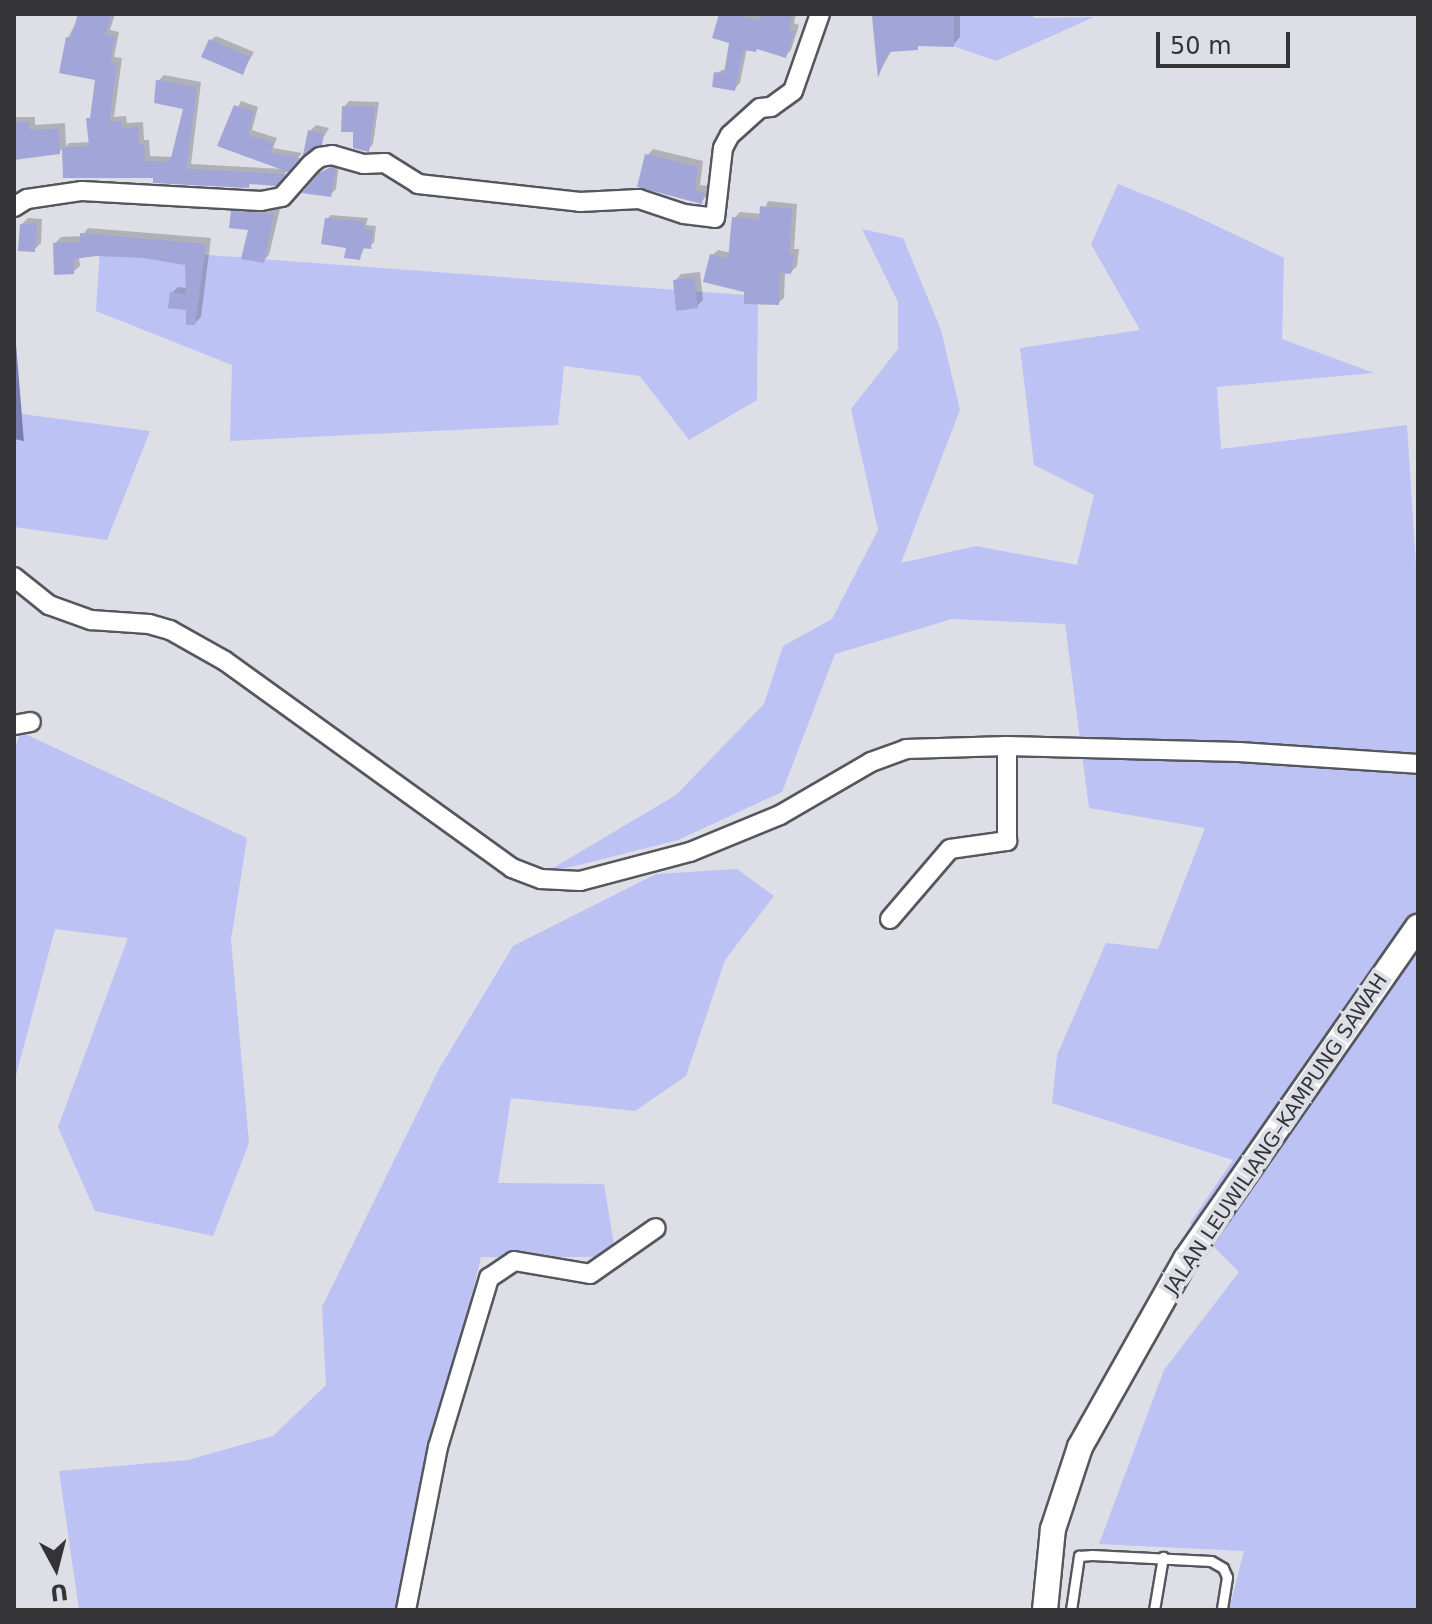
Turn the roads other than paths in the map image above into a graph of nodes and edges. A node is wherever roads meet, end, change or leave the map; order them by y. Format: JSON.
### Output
{"nodes":[{"id":1,"x":820,"y":14,"type":"edge"},
{"id":2,"x":14,"y":207,"type":"edge"},
{"id":3,"x":14,"y":577,"type":"edge"},
{"id":4,"x":1007,"y":746,"type":"junction"},
{"id":5,"x":1418,"y":764,"type":"edge"},
{"id":6,"x":890,"y":919,"type":"dead end"},
{"id":7,"x":1418,"y":927,"type":"edge"},
{"id":8,"x":656,"y":1228,"type":"dead end"},
{"id":9,"x":1163,"y":1557,"type":"junction"},
{"id":10,"x":406,"y":1610,"type":"edge"},
{"id":11,"x":1045,"y":1610,"type":"edge"},
{"id":12,"x":1071,"y":1610,"type":"edge"},
{"id":13,"x":1154,"y":1610,"type":"edge"},
{"id":14,"x":1222,"y":1610,"type":"edge"}],
"edges":[{"from":1,"to":2,"type":"street"},
{"from":3,"to":4,"type":"street"},
{"from":4,"to":5,"type":"street"},
{"from":4,"to":6,"type":"street"},
{"from":7,"to":11,"type":"main road","name":"JALAN LEUWILIANG–KAMPUNG SAWAH"},
{"from":8,"to":10,"type":"street"},
{"from":9,"to":12,"type":"lane"},
{"from":9,"to":13,"type":"lane"},
{"from":9,"to":14,"type":"lane"}]}
